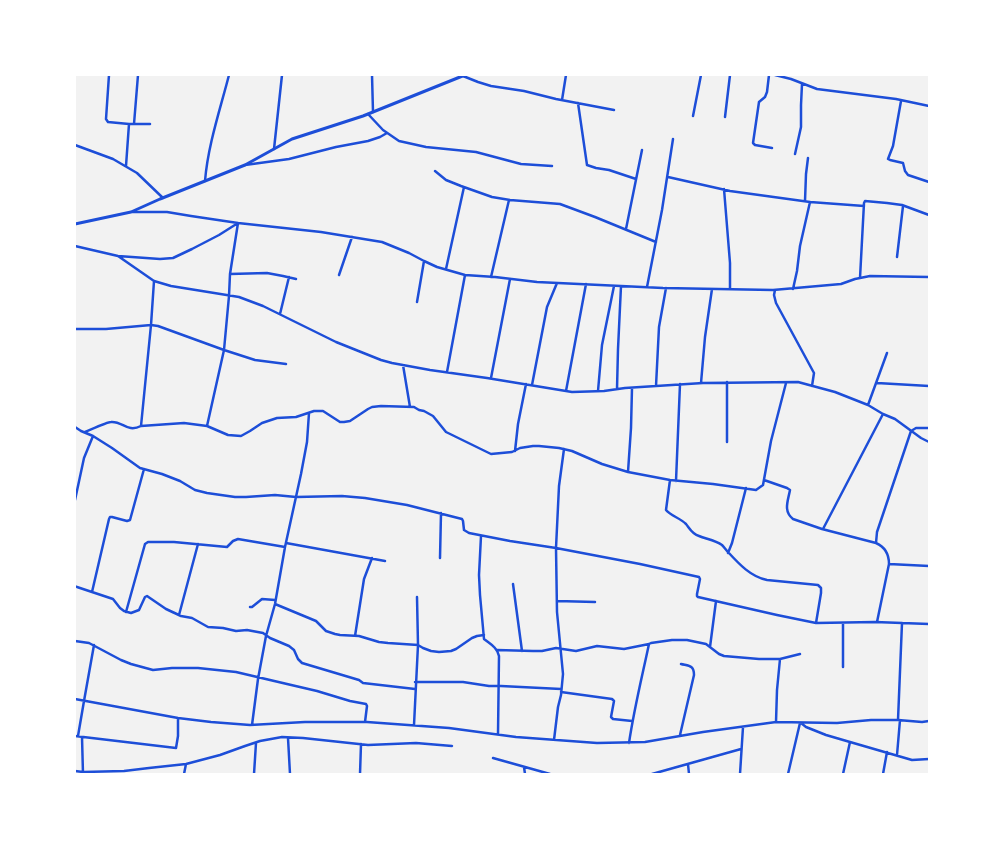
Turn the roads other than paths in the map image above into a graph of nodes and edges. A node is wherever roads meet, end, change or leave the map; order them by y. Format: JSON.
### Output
{"nodes":[{"id":1,"x":109,"y":75,"type":"edge"},
{"id":2,"x":138,"y":75,"type":"edge"},
{"id":3,"x":229,"y":75,"type":"edge"},
{"id":4,"x":282,"y":75,"type":"edge"},
{"id":5,"x":372,"y":75,"type":"edge"},
{"id":6,"x":454,"y":75,"type":"edge"},
{"id":7,"x":464,"y":75,"type":"edge"},
{"id":8,"x":566,"y":75,"type":"edge"},
{"id":9,"x":701,"y":75,"type":"edge"},
{"id":10,"x":730,"y":75,"type":"edge"},
{"id":11,"x":769,"y":75,"type":"edge"},
{"id":12,"x":775,"y":75,"type":"edge"},
{"id":13,"x":789,"y":75,"type":"edge"},
{"id":14,"x":787,"y":78,"type":"junction"},
{"id":15,"x":455,"y":79,"type":"junction"},
{"id":16,"x":802,"y":84,"type":"junction"},
{"id":17,"x":562,"y":100,"type":"junction"},
{"id":18,"x":901,"y":100,"type":"junction"},
{"id":19,"x":578,"y":103,"type":"junction"},
{"id":20,"x":929,"y":106,"type":"edge"},
{"id":21,"x":614,"y":110,"type":"dead end"},
{"id":22,"x":374,"y":112,"type":"junction"},
{"id":23,"x":368,"y":114,"type":"junction"},
{"id":24,"x":693,"y":116,"type":"dead end"},
{"id":25,"x":725,"y":117,"type":"dead end"},
{"id":26,"x":129,"y":124,"type":"junction"},
{"id":27,"x":134,"y":124,"type":"junction"},
{"id":28,"x":150,"y":124,"type":"dead end"},
{"id":29,"x":387,"y":133,"type":"junction"},
{"id":30,"x":673,"y":138,"type":"dead end"},
{"id":31,"x":75,"y":145,"type":"edge"},
{"id":32,"x":772,"y":148,"type":"dead end"},
{"id":33,"x":274,"y":149,"type":"junction"},
{"id":34,"x":642,"y":150,"type":"dead end"},
{"id":35,"x":795,"y":154,"type":"dead end"},
{"id":36,"x":808,"y":158,"type":"dead end"},
{"id":37,"x":126,"y":166,"type":"junction"},
{"id":38,"x":245,"y":166,"type":"junction"},
{"id":39,"x":552,"y":166,"type":"dead end"},
{"id":40,"x":435,"y":172,"type":"dead end"},
{"id":41,"x":668,"y":177,"type":"junction"},
{"id":42,"x":636,"y":178,"type":"junction"},
{"id":43,"x":204,"y":182,"type":"junction"},
{"id":44,"x":929,"y":182,"type":"edge"},
{"id":45,"x":464,"y":188,"type":"junction"},
{"id":46,"x":724,"y":189,"type":"junction"},
{"id":47,"x":163,"y":198,"type":"junction"},
{"id":48,"x":509,"y":200,"type":"junction"},
{"id":49,"x":804,"y":201,"type":"junction"},
{"id":50,"x":810,"y":202,"type":"junction"},
{"id":51,"x":864,"y":206,"type":"junction"},
{"id":52,"x":903,"y":206,"type":"junction"},
{"id":53,"x":131,"y":212,"type":"junction"},
{"id":54,"x":929,"y":215,"type":"edge"},
{"id":55,"x":238,"y":223,"type":"junction"},
{"id":56,"x":75,"y":224,"type":"edge"},
{"id":57,"x":626,"y":229,"type":"junction"},
{"id":58,"x":352,"y":237,"type":"junction"},
{"id":59,"x":656,"y":242,"type":"junction"},
{"id":60,"x":75,"y":246,"type":"edge"},
{"id":61,"x":118,"y":256,"type":"junction"},
{"id":62,"x":897,"y":257,"type":"dead end"},
{"id":63,"x":424,"y":261,"type":"junction"},
{"id":64,"x":446,"y":270,"type":"junction"},
{"id":65,"x":230,"y":274,"type":"junction"},
{"id":66,"x":465,"y":275,"type":"junction"},
{"id":67,"x":340,"y":276,"type":"dead end"},
{"id":68,"x":491,"y":277,"type":"junction"},
{"id":69,"x":929,"y":277,"type":"edge"},
{"id":70,"x":289,"y":278,"type":"junction"},
{"id":71,"x":860,"y":278,"type":"junction"},
{"id":72,"x":296,"y":279,"type":"dead end"},
{"id":73,"x":510,"y":279,"type":"junction"},
{"id":74,"x":154,"y":281,"type":"junction"},
{"id":75,"x":557,"y":283,"type":"junction"},
{"id":76,"x":586,"y":284,"type":"junction"},
{"id":77,"x":614,"y":286,"type":"junction"},
{"id":78,"x":621,"y":286,"type":"junction"},
{"id":79,"x":647,"y":287,"type":"junction"},
{"id":80,"x":666,"y":288,"type":"junction"},
{"id":81,"x":793,"y":288,"type":"junction"},
{"id":82,"x":712,"y":289,"type":"junction"},
{"id":83,"x":730,"y":289,"type":"junction"},
{"id":84,"x":775,"y":290,"type":"junction"},
{"id":85,"x":229,"y":296,"type":"junction"},
{"id":86,"x":417,"y":302,"type":"dead end"},
{"id":87,"x":280,"y":314,"type":"junction"},
{"id":88,"x":151,"y":325,"type":"junction"},
{"id":89,"x":75,"y":329,"type":"edge"},
{"id":90,"x":224,"y":350,"type":"junction"},
{"id":91,"x":887,"y":354,"type":"dead end"},
{"id":92,"x":286,"y":364,"type":"dead end"},
{"id":93,"x":403,"y":365,"type":"junction"},
{"id":94,"x":447,"y":372,"type":"junction"},
{"id":95,"x":491,"y":378,"type":"junction"},
{"id":96,"x":727,"y":382,"type":"junction"},
{"id":97,"x":786,"y":382,"type":"junction"},
{"id":98,"x":701,"y":383,"type":"junction"},
{"id":99,"x":877,"y":383,"type":"junction"},
{"id":100,"x":526,"y":384,"type":"junction"},
{"id":101,"x":680,"y":384,"type":"junction"},
{"id":102,"x":532,"y":385,"type":"junction"},
{"id":103,"x":656,"y":386,"type":"junction"},
{"id":104,"x":812,"y":386,"type":"junction"},
{"id":105,"x":929,"y":386,"type":"edge"},
{"id":106,"x":632,"y":388,"type":"junction"},
{"id":107,"x":617,"y":389,"type":"junction"},
{"id":108,"x":566,"y":391,"type":"junction"},
{"id":109,"x":598,"y":391,"type":"junction"},
{"id":110,"x":868,"y":405,"type":"junction"},
{"id":111,"x":410,"y":407,"type":"junction"},
{"id":112,"x":309,"y":413,"type":"junction"},
{"id":113,"x":883,"y":414,"type":"junction"},
{"id":114,"x":141,"y":426,"type":"junction"},
{"id":115,"x":207,"y":426,"type":"junction"},
{"id":116,"x":75,"y":427,"type":"edge"},
{"id":117,"x":929,"y":428,"type":"edge"},
{"id":118,"x":911,"y":431,"type":"junction"},
{"id":119,"x":84,"y":432,"type":"junction"},
{"id":120,"x":93,"y":436,"type":"junction"},
{"id":121,"x":727,"y":442,"type":"dead end"},
{"id":122,"x":929,"y":442,"type":"edge"},
{"id":123,"x":564,"y":449,"type":"junction"},
{"id":124,"x":515,"y":451,"type":"junction"},
{"id":125,"x":144,"y":469,"type":"junction"},
{"id":126,"x":628,"y":472,"type":"junction"},
{"id":127,"x":670,"y":480,"type":"junction"},
{"id":128,"x":764,"y":480,"type":"junction"},
{"id":129,"x":676,"y":481,"type":"junction"},
{"id":130,"x":746,"y":488,"type":"junction"},
{"id":131,"x":296,"y":497,"type":"junction"},
{"id":132,"x":75,"y":500,"type":"edge"},
{"id":133,"x":441,"y":513,"type":"junction"},
{"id":134,"x":822,"y":529,"type":"junction"},
{"id":135,"x":481,"y":536,"type":"junction"},
{"id":136,"x":876,"y":543,"type":"junction"},
{"id":137,"x":198,"y":544,"type":"junction"},
{"id":138,"x":286,"y":545,"type":"junction"},
{"id":139,"x":556,"y":548,"type":"junction"},
{"id":140,"x":728,"y":553,"type":"junction"},
{"id":141,"x":372,"y":558,"type":"junction"},
{"id":142,"x":440,"y":558,"type":"dead end"},
{"id":143,"x":385,"y":561,"type":"dead end"},
{"id":144,"x":889,"y":564,"type":"junction"},
{"id":145,"x":929,"y":566,"type":"edge"},
{"id":146,"x":513,"y":584,"type":"dead end"},
{"id":147,"x":75,"y":586,"type":"edge"},
{"id":148,"x":92,"y":592,"type":"junction"},
{"id":149,"x":417,"y":597,"type":"dead end"},
{"id":150,"x":716,"y":601,"type":"junction"},
{"id":151,"x":275,"y":602,"type":"junction"},
{"id":152,"x":557,"y":602,"type":"junction"},
{"id":153,"x":595,"y":602,"type":"dead end"},
{"id":154,"x":250,"y":607,"type":"dead end"},
{"id":155,"x":126,"y":612,"type":"junction"},
{"id":156,"x":179,"y":615,"type":"junction"},
{"id":157,"x":877,"y":622,"type":"junction"},
{"id":158,"x":902,"y":622,"type":"junction"},
{"id":159,"x":816,"y":623,"type":"junction"},
{"id":160,"x":843,"y":623,"type":"junction"},
{"id":161,"x":929,"y":624,"type":"edge"},
{"id":162,"x":484,"y":635,"type":"junction"},
{"id":163,"x":266,"y":636,"type":"junction"},
{"id":164,"x":355,"y":636,"type":"junction"},
{"id":165,"x":75,"y":641,"type":"edge"},
{"id":166,"x":649,"y":644,"type":"junction"},
{"id":167,"x":94,"y":645,"type":"junction"},
{"id":168,"x":418,"y":645,"type":"junction"},
{"id":169,"x":710,"y":648,"type":"junction"},
{"id":170,"x":560,"y":649,"type":"junction"},
{"id":171,"x":497,"y":650,"type":"junction"},
{"id":172,"x":522,"y":651,"type":"junction"},
{"id":173,"x":800,"y":654,"type":"dead end"},
{"id":174,"x":780,"y":659,"type":"junction"},
{"id":175,"x":681,"y":664,"type":"dead end"},
{"id":176,"x":843,"y":667,"type":"dead end"},
{"id":177,"x":259,"y":677,"type":"junction"},
{"id":178,"x":416,"y":682,"type":"junction"},
{"id":179,"x":498,"y":686,"type":"junction"},
{"id":180,"x":415,"y":689,"type":"junction"},
{"id":181,"x":561,"y":691,"type":"junction"},
{"id":182,"x":75,"y":699,"type":"edge"},
{"id":183,"x":84,"y":701,"type":"junction"},
{"id":184,"x":178,"y":718,"type":"junction"},
{"id":185,"x":899,"y":720,"type":"junction"},
{"id":186,"x":929,"y":721,"type":"edge"},
{"id":187,"x":365,"y":722,"type":"junction"},
{"id":188,"x":632,"y":722,"type":"junction"},
{"id":189,"x":776,"y":722,"type":"junction"},
{"id":190,"x":800,"y":722,"type":"junction"},
{"id":191,"x":252,"y":725,"type":"junction"},
{"id":192,"x":414,"y":725,"type":"junction"},
{"id":193,"x":743,"y":726,"type":"junction"},
{"id":194,"x":498,"y":734,"type":"junction"},
{"id":195,"x":680,"y":735,"type":"junction"},
{"id":196,"x":77,"y":736,"type":"edge"},
{"id":197,"x":82,"y":736,"type":"junction"},
{"id":198,"x":288,"y":738,"type":"junction"},
{"id":199,"x":554,"y":740,"type":"junction"},
{"id":200,"x":256,"y":742,"type":"junction"},
{"id":201,"x":850,"y":742,"type":"junction"},
{"id":202,"x":629,"y":743,"type":"junction"},
{"id":203,"x":361,"y":744,"type":"junction"},
{"id":204,"x":452,"y":746,"type":"dead end"},
{"id":205,"x":742,"y":749,"type":"junction"},
{"id":206,"x":887,"y":752,"type":"junction"},
{"id":207,"x":897,"y":755,"type":"junction"},
{"id":208,"x":493,"y":758,"type":"dead end"},
{"id":209,"x":929,"y":759,"type":"edge"},
{"id":210,"x":186,"y":764,"type":"junction"},
{"id":211,"x":688,"y":764,"type":"junction"},
{"id":212,"x":524,"y":766,"type":"junction"},
{"id":213,"x":75,"y":771,"type":"edge"},
{"id":214,"x":83,"y":773,"type":"edge"},
{"id":215,"x":184,"y":774,"type":"edge"},
{"id":216,"x":254,"y":774,"type":"edge"},
{"id":217,"x":290,"y":774,"type":"edge"},
{"id":218,"x":360,"y":774,"type":"edge"},
{"id":219,"x":525,"y":774,"type":"edge"},
{"id":220,"x":550,"y":774,"type":"edge"},
{"id":221,"x":652,"y":774,"type":"edge"},
{"id":222,"x":689,"y":774,"type":"edge"},
{"id":223,"x":740,"y":774,"type":"edge"},
{"id":224,"x":788,"y":774,"type":"edge"},
{"id":225,"x":842,"y":774,"type":"edge"},
{"id":226,"x":883,"y":774,"type":"edge"}],
"edges":[{"from":1,"to":26,"type":"street"},
{"from":2,"to":27,"type":"street"},
{"from":3,"to":43,"type":"street"},
{"from":4,"to":33,"type":"street"},
{"from":5,"to":22,"type":"street"},
{"from":6,"to":15,"type":"street"},
{"from":7,"to":15,"type":"street"},
{"from":7,"to":17,"type":"street"},
{"from":8,"to":17,"type":"street"},
{"from":9,"to":24,"type":"street"},
{"from":10,"to":25,"type":"street"},
{"from":11,"to":32,"type":"street"},
{"from":12,"to":14,"type":"street"},
{"from":13,"to":14,"type":"street"},
{"from":14,"to":16,"type":"street"},
{"from":15,"to":22,"type":"street"},
{"from":16,"to":18,"type":"street"},
{"from":16,"to":35,"type":"street"},
{"from":17,"to":19,"type":"street"},
{"from":18,"to":20,"type":"street"},
{"from":18,"to":44,"type":"street"},
{"from":19,"to":21,"type":"street"},
{"from":19,"to":42,"type":"street"},
{"from":22,"to":23,"type":"street"},
{"from":23,"to":29,"type":"street"},
{"from":23,"to":33,"type":"street"},
{"from":26,"to":27,"type":"street"},
{"from":26,"to":37,"type":"street"},
{"from":27,"to":28,"type":"street"},
{"from":29,"to":38,"type":"street"},
{"from":29,"to":39,"type":"street"},
{"from":30,"to":41,"type":"street"},
{"from":31,"to":37,"type":"street"},
{"from":33,"to":38,"type":"street"},
{"from":34,"to":42,"type":"street"},
{"from":36,"to":49,"type":"street"},
{"from":37,"to":47,"type":"street"},
{"from":38,"to":43,"type":"street"},
{"from":40,"to":45,"type":"street"},
{"from":41,"to":46,"type":"street"},
{"from":41,"to":59,"type":"street"},
{"from":42,"to":57,"type":"street"},
{"from":43,"to":47,"type":"street"},
{"from":45,"to":48,"type":"street"},
{"from":45,"to":64,"type":"street"},
{"from":46,"to":49,"type":"street"},
{"from":46,"to":83,"type":"street"},
{"from":47,"to":53,"type":"street"},
{"from":48,"to":57,"type":"street"},
{"from":48,"to":68,"type":"street"},
{"from":49,"to":50,"type":"street"},
{"from":50,"to":51,"type":"street"},
{"from":50,"to":81,"type":"street"},
{"from":51,"to":52,"type":"street"},
{"from":51,"to":71,"type":"street"},
{"from":52,"to":54,"type":"street"},
{"from":52,"to":62,"type":"street"},
{"from":53,"to":55,"type":"street"},
{"from":53,"to":56,"type":"street"},
{"from":55,"to":58,"type":"street"},
{"from":55,"to":61,"type":"street"},
{"from":55,"to":65,"type":"street"},
{"from":57,"to":59,"type":"street"},
{"from":58,"to":63,"type":"street"},
{"from":58,"to":67,"type":"street"},
{"from":59,"to":79,"type":"street"},
{"from":60,"to":61,"type":"street"},
{"from":61,"to":74,"type":"street"},
{"from":63,"to":64,"type":"street"},
{"from":63,"to":86,"type":"street"},
{"from":64,"to":66,"type":"street"},
{"from":65,"to":70,"type":"street"},
{"from":65,"to":85,"type":"street"},
{"from":66,"to":68,"type":"street"},
{"from":66,"to":94,"type":"street"},
{"from":68,"to":73,"type":"street"},
{"from":69,"to":71,"type":"street"},
{"from":70,"to":72,"type":"street"},
{"from":70,"to":87,"type":"street"},
{"from":71,"to":81,"type":"street"},
{"from":73,"to":75,"type":"street"},
{"from":73,"to":95,"type":"street"},
{"from":74,"to":85,"type":"street"},
{"from":74,"to":88,"type":"street"},
{"from":75,"to":76,"type":"street"},
{"from":75,"to":102,"type":"street"},
{"from":76,"to":77,"type":"street"},
{"from":76,"to":108,"type":"street"},
{"from":77,"to":78,"type":"street"},
{"from":77,"to":109,"type":"street"},
{"from":78,"to":79,"type":"street"},
{"from":78,"to":107,"type":"street"},
{"from":79,"to":80,"type":"street"},
{"from":80,"to":82,"type":"street"},
{"from":80,"to":103,"type":"street"},
{"from":81,"to":84,"type":"street"},
{"from":82,"to":83,"type":"street"},
{"from":82,"to":98,"type":"street"},
{"from":83,"to":84,"type":"street"},
{"from":84,"to":104,"type":"street"},
{"from":85,"to":87,"type":"street"},
{"from":85,"to":90,"type":"street"},
{"from":87,"to":93,"type":"street"},
{"from":88,"to":89,"type":"street"},
{"from":88,"to":90,"type":"street"},
{"from":88,"to":114,"type":"street"},
{"from":90,"to":92,"type":"street"},
{"from":90,"to":115,"type":"street"},
{"from":91,"to":99,"type":"street"},
{"from":93,"to":94,"type":"street"},
{"from":93,"to":111,"type":"street"},
{"from":94,"to":95,"type":"street"},
{"from":95,"to":100,"type":"street"},
{"from":96,"to":97,"type":"street"},
{"from":96,"to":98,"type":"street"},
{"from":96,"to":121,"type":"street"},
{"from":97,"to":104,"type":"street"},
{"from":97,"to":128,"type":"street"},
{"from":98,"to":101,"type":"street"},
{"from":99,"to":105,"type":"street"},
{"from":99,"to":110,"type":"street"},
{"from":100,"to":102,"type":"street"},
{"from":100,"to":124,"type":"street"},
{"from":101,"to":103,"type":"street"},
{"from":101,"to":129,"type":"street"},
{"from":102,"to":108,"type":"street"},
{"from":103,"to":106,"type":"street"},
{"from":104,"to":110,"type":"street"},
{"from":106,"to":107,"type":"street"},
{"from":106,"to":126,"type":"street"},
{"from":107,"to":109,"type":"street"},
{"from":108,"to":109,"type":"street"},
{"from":110,"to":113,"type":"street"},
{"from":111,"to":112,"type":"street"},
{"from":111,"to":124,"type":"street"},
{"from":112,"to":115,"type":"street"},
{"from":112,"to":131,"type":"street"},
{"from":113,"to":118,"type":"street"},
{"from":113,"to":134,"type":"street"},
{"from":114,"to":115,"type":"street"},
{"from":114,"to":119,"type":"street"},
{"from":116,"to":119,"type":"street"},
{"from":117,"to":118,"type":"street"},
{"from":118,"to":122,"type":"street"},
{"from":118,"to":136,"type":"street"},
{"from":119,"to":120,"type":"street"},
{"from":120,"to":125,"type":"street"},
{"from":120,"to":132,"type":"street"},
{"from":123,"to":124,"type":"street"},
{"from":123,"to":126,"type":"street"},
{"from":123,"to":139,"type":"street"},
{"from":125,"to":131,"type":"street"},
{"from":125,"to":148,"type":"street"},
{"from":126,"to":127,"type":"street"},
{"from":127,"to":129,"type":"street"},
{"from":127,"to":140,"type":"street"},
{"from":128,"to":130,"type":"street"},
{"from":128,"to":134,"type":"street"},
{"from":129,"to":130,"type":"street"},
{"from":130,"to":140,"type":"street"},
{"from":131,"to":133,"type":"street"},
{"from":131,"to":138,"type":"street"},
{"from":133,"to":135,"type":"street"},
{"from":133,"to":142,"type":"street"},
{"from":134,"to":136,"type":"street"},
{"from":135,"to":139,"type":"street"},
{"from":135,"to":162,"type":"street"},
{"from":136,"to":144,"type":"street"},
{"from":137,"to":138,"type":"street"},
{"from":137,"to":155,"type":"street"},
{"from":137,"to":156,"type":"street"},
{"from":138,"to":141,"type":"street"},
{"from":138,"to":151,"type":"street"},
{"from":139,"to":150,"type":"street"},
{"from":139,"to":152,"type":"street"},
{"from":140,"to":159,"type":"street"},
{"from":141,"to":143,"type":"street"},
{"from":141,"to":164,"type":"street"},
{"from":144,"to":145,"type":"street"},
{"from":144,"to":157,"type":"street"},
{"from":146,"to":172,"type":"street"},
{"from":147,"to":148,"type":"street"},
{"from":148,"to":155,"type":"street"},
{"from":149,"to":168,"type":"street"},
{"from":150,"to":159,"type":"street"},
{"from":150,"to":169,"type":"street"},
{"from":151,"to":154,"type":"street"},
{"from":151,"to":163,"type":"street"},
{"from":151,"to":164,"type":"street"},
{"from":152,"to":153,"type":"street"},
{"from":152,"to":170,"type":"street"},
{"from":155,"to":156,"type":"street"},
{"from":156,"to":163,"type":"street"},
{"from":157,"to":158,"type":"street"},
{"from":157,"to":160,"type":"street"},
{"from":158,"to":161,"type":"street"},
{"from":158,"to":185,"type":"street"},
{"from":159,"to":160,"type":"street"},
{"from":160,"to":176,"type":"street"},
{"from":162,"to":168,"type":"street"},
{"from":162,"to":171,"type":"street"},
{"from":163,"to":177,"type":"street"},
{"from":163,"to":180,"type":"street"},
{"from":164,"to":168,"type":"street"},
{"from":165,"to":167,"type":"street"},
{"from":166,"to":169,"type":"street"},
{"from":166,"to":170,"type":"street"},
{"from":166,"to":188,"type":"street"},
{"from":167,"to":177,"type":"street"},
{"from":167,"to":183,"type":"street"},
{"from":168,"to":178,"type":"street"},
{"from":169,"to":174,"type":"street"},
{"from":170,"to":172,"type":"street"},
{"from":170,"to":181,"type":"street"},
{"from":171,"to":172,"type":"street"},
{"from":171,"to":179,"type":"street"},
{"from":173,"to":174,"type":"street"},
{"from":174,"to":189,"type":"street"},
{"from":175,"to":195,"type":"street"},
{"from":177,"to":187,"type":"street"},
{"from":177,"to":191,"type":"street"},
{"from":178,"to":179,"type":"street"},
{"from":178,"to":180,"type":"street"},
{"from":179,"to":181,"type":"street"},
{"from":179,"to":194,"type":"street"},
{"from":180,"to":192,"type":"street"},
{"from":181,"to":188,"type":"street"},
{"from":181,"to":199,"type":"street"},
{"from":182,"to":183,"type":"street"},
{"from":183,"to":184,"type":"street"},
{"from":183,"to":196,"type":"street"},
{"from":184,"to":191,"type":"street"},
{"from":184,"to":197,"type":"street"},
{"from":185,"to":186,"type":"street"},
{"from":185,"to":190,"type":"street"},
{"from":185,"to":207,"type":"street"},
{"from":187,"to":191,"type":"street"},
{"from":187,"to":192,"type":"street"},
{"from":188,"to":202,"type":"street"},
{"from":189,"to":190,"type":"street"},
{"from":189,"to":193,"type":"street"},
{"from":190,"to":201,"type":"street"},
{"from":190,"to":224,"type":"street"},
{"from":192,"to":194,"type":"street"},
{"from":193,"to":195,"type":"street"},
{"from":193,"to":205,"type":"street"},
{"from":194,"to":199,"type":"street"},
{"from":195,"to":202,"type":"street"},
{"from":196,"to":197,"type":"street"},
{"from":197,"to":214,"type":"street"},
{"from":198,"to":200,"type":"street"},
{"from":198,"to":203,"type":"street"},
{"from":198,"to":217,"type":"street"},
{"from":199,"to":202,"type":"street"},
{"from":200,"to":210,"type":"street"},
{"from":200,"to":216,"type":"street"},
{"from":201,"to":206,"type":"street"},
{"from":201,"to":225,"type":"street"},
{"from":203,"to":204,"type":"street"},
{"from":203,"to":218,"type":"street"},
{"from":205,"to":211,"type":"street"},
{"from":205,"to":223,"type":"street"},
{"from":206,"to":207,"type":"street"},
{"from":206,"to":226,"type":"street"},
{"from":207,"to":209,"type":"street"},
{"from":208,"to":212,"type":"street"},
{"from":210,"to":214,"type":"street"},
{"from":210,"to":215,"type":"street"},
{"from":211,"to":221,"type":"street"},
{"from":211,"to":222,"type":"street"},
{"from":212,"to":219,"type":"street"},
{"from":212,"to":220,"type":"street"},
{"from":213,"to":214,"type":"street"}]}
